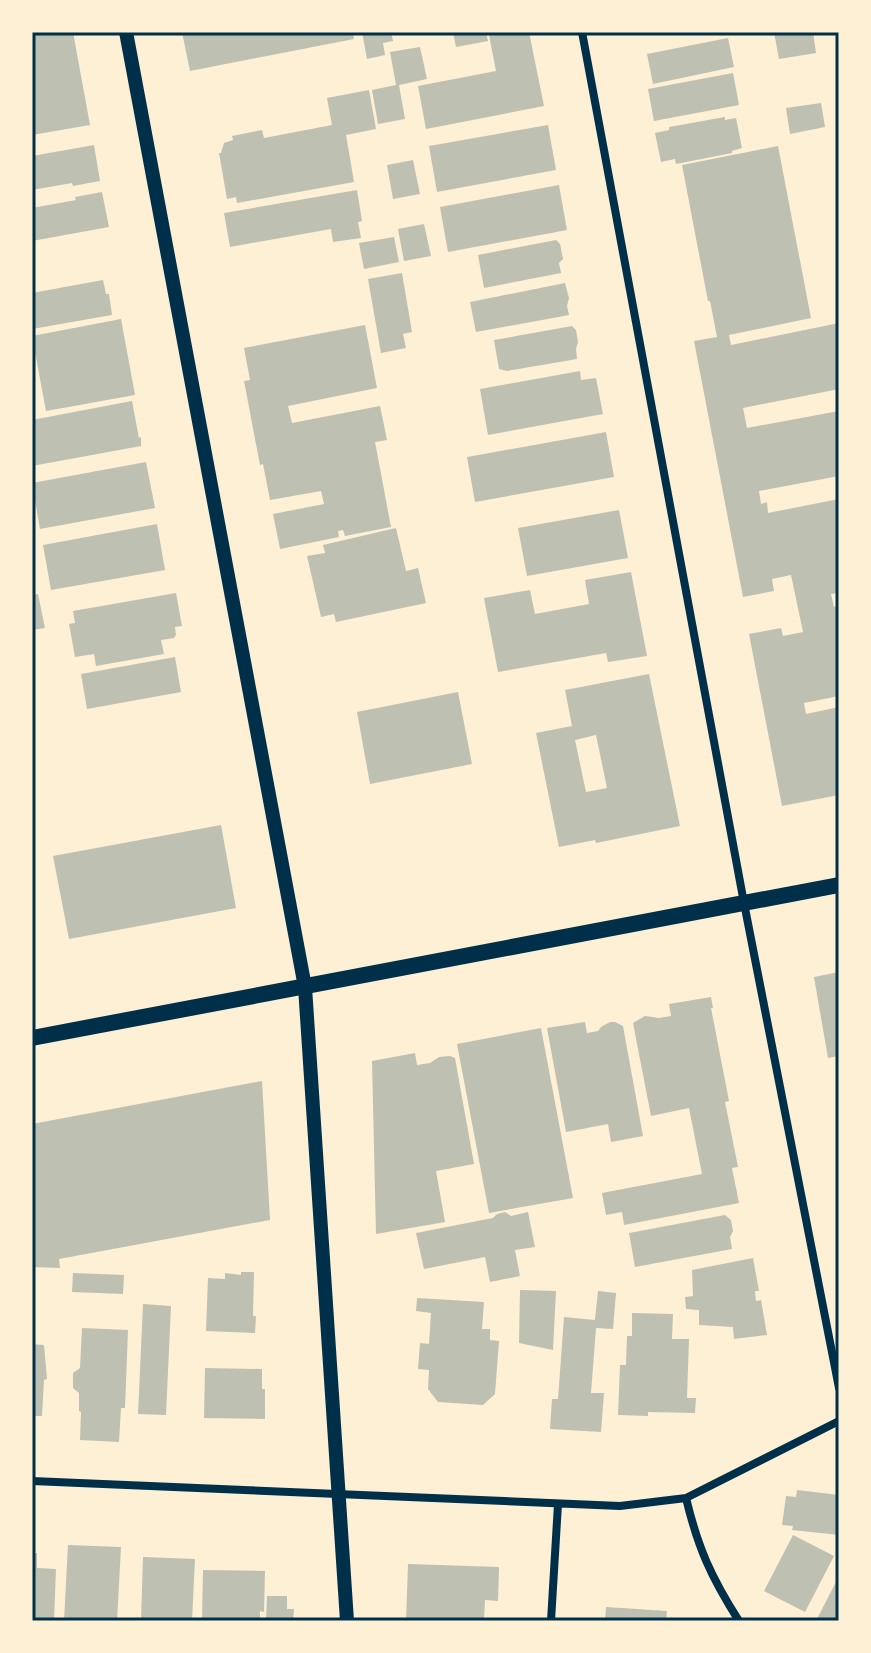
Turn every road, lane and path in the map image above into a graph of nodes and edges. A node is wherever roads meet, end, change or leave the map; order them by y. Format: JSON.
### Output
{"nodes":[{"id":1,"x":126,"y":32,"type":"edge"},
{"id":2,"x":582,"y":32,"type":"edge"},
{"id":3,"x":839,"y":885,"type":"edge"},
{"id":4,"x":744,"y":903,"type":"junction"},
{"id":5,"x":305,"y":987,"type":"junction"},
{"id":6,"x":32,"y":1038,"type":"edge"},
{"id":7,"x":839,"y":1388,"type":"edge"},
{"id":8,"x":839,"y":1421,"type":"edge"},
{"id":9,"x":32,"y":1481,"type":"edge"},
{"id":10,"x":340,"y":1494,"type":"junction"},
{"id":11,"x":686,"y":1498,"type":"junction"},
{"id":12,"x":558,"y":1504,"type":"junction"},
{"id":13,"x":347,"y":1621,"type":"edge"},
{"id":14,"x":551,"y":1621,"type":"edge"},
{"id":15,"x":739,"y":1621,"type":"edge"}],
"edges":[{"from":1,"to":5,"type":"street"},
{"from":2,"to":4,"type":"street"},
{"from":3,"to":4,"type":"main road"},
{"from":4,"to":5,"type":"main road"},
{"from":4,"to":7,"type":"street"},
{"from":5,"to":6,"type":"main road"},
{"from":5,"to":10,"type":"street"},
{"from":8,"to":11,"type":"street"},
{"from":9,"to":10,"type":"street"},
{"from":10,"to":12,"type":"street"},
{"from":10,"to":13,"type":"street"},
{"from":11,"to":12,"type":"street"},
{"from":11,"to":15,"type":"street"},
{"from":12,"to":14,"type":"street"}]}
